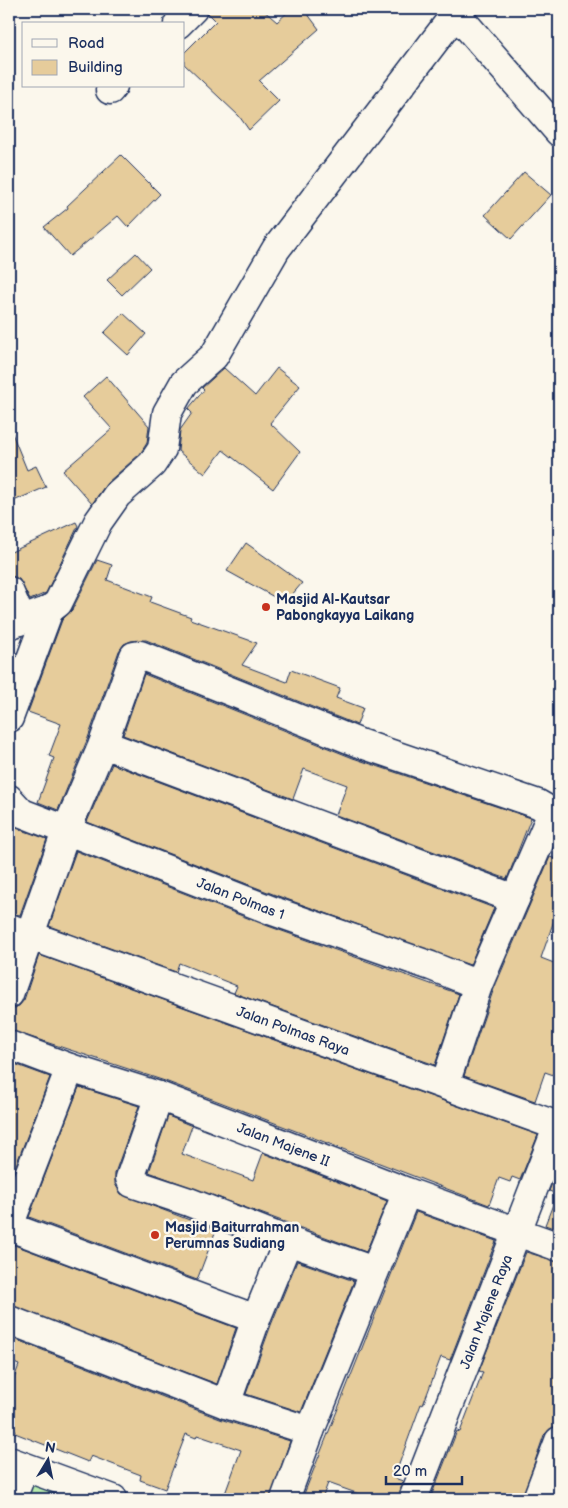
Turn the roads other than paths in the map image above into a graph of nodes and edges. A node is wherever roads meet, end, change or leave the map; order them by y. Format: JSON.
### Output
{"nodes":[{"id":1,"x":193,"y":9,"type":"edge"},
{"id":2,"x":454,"y":11,"type":"edge"},
{"id":3,"x":180,"y":22,"type":"edge"},
{"id":4,"x":559,"y":132,"type":"edge"},
{"id":5,"x":9,"y":591,"type":"edge"},
{"id":6,"x":49,"y":610,"type":"junction"},
{"id":7,"x":15,"y":622,"type":"edge"},
{"id":8,"x":9,"y":718,"type":"edge"},
{"id":9,"x":103,"y":744,"type":"junction"},
{"id":10,"x":9,"y":799,"type":"edge"},
{"id":11,"x":67,"y":829,"type":"junction"},
{"id":12,"x":515,"y":899,"type":"junction"},
{"id":13,"x":19,"y":932,"type":"edge"},
{"id":14,"x":478,"y":985,"type":"junction"},
{"id":15,"x":9,"y":994,"type":"edge"},
{"id":16,"x":9,"y":1045,"type":"edge"},
{"id":17,"x":70,"y":1068,"type":"junction"},
{"id":18,"x":445,"y":1084,"type":"junction"},
{"id":19,"x":159,"y":1096,"type":"junction"},
{"id":20,"x":559,"y":1125,"type":"edge"},
{"id":21,"x":407,"y":1192,"type":"junction"},
{"id":22,"x":9,"y":1227,"type":"edge"},
{"id":23,"x":517,"y":1231,"type":"junction"},
{"id":24,"x":288,"y":1241,"type":"junction"},
{"id":25,"x":559,"y":1247,"type":"edge"},
{"id":26,"x":374,"y":1271,"type":"junction"},
{"id":27,"x":256,"y":1319,"type":"junction"},
{"id":28,"x":9,"y":1320,"type":"edge"},
{"id":29,"x":226,"y":1404,"type":"junction"},
{"id":30,"x":310,"y":1431,"type":"junction"},
{"id":31,"x":559,"y":1441,"type":"edge"},
{"id":32,"x":16,"y":1464,"type":"edge"},
{"id":33,"x":12,"y":1499,"type":"edge"},
{"id":34,"x":114,"y":1499,"type":"edge"},
{"id":35,"x":285,"y":1499,"type":"edge"},
{"id":36,"x":413,"y":1499,"type":"edge"},
{"id":37,"x":538,"y":1499,"type":"edge"}],
"edges":[{"from":1,"to":3,"type":"street"},
{"from":2,"to":4,"type":"street"},
{"from":2,"to":6,"type":"street"},
{"from":5,"to":7,"type":"street"},
{"from":6,"to":7,"type":"street"},
{"from":6,"to":8,"type":"street"},
{"from":9,"to":11,"type":"street"},
{"from":9,"to":12,"type":"street"},
{"from":9,"to":12,"type":"street"},
{"from":10,"to":11,"type":"street","name":"Jalan Polmas 1"},
{"from":11,"to":13,"type":"street"},
{"from":11,"to":14,"type":"street","name":"Jalan Polmas 1"},
{"from":12,"to":14,"type":"street"},
{"from":13,"to":15,"type":"street"},
{"from":13,"to":18,"type":"street","name":"Jalan Polmas Raya"},
{"from":14,"to":18,"type":"street"},
{"from":16,"to":17,"type":"street","name":"Jalan Majene II"},
{"from":17,"to":19,"type":"street","name":"Jalan Majene II"},
{"from":17,"to":22,"type":"street"},
{"from":18,"to":20,"type":"street","name":"Jalan Polmas Raya"},
{"from":19,"to":21,"type":"street","name":"Jalan Majene II"},
{"from":19,"to":24,"type":"street"},
{"from":20,"to":23,"type":"street","name":"Jalan Majene Raya"},
{"from":21,"to":23,"type":"street","name":"Jalan Majene II"},
{"from":21,"to":26,"type":"street"},
{"from":22,"to":27,"type":"street"},
{"from":23,"to":25,"type":"street","name":"Jalan Majene II"},
{"from":23,"to":36,"type":"street","name":"Jalan Majene Raya"},
{"from":24,"to":26,"type":"street"},
{"from":24,"to":27,"type":"street"},
{"from":26,"to":30,"type":"street"},
{"from":27,"to":29,"type":"street"},
{"from":28,"to":29,"type":"street"},
{"from":29,"to":30,"type":"street"},
{"from":30,"to":35,"type":"street"},
{"from":31,"to":37,"type":"street"},
{"from":32,"to":33,"type":"street"},
{"from":32,"to":34,"type":"street"}]}
